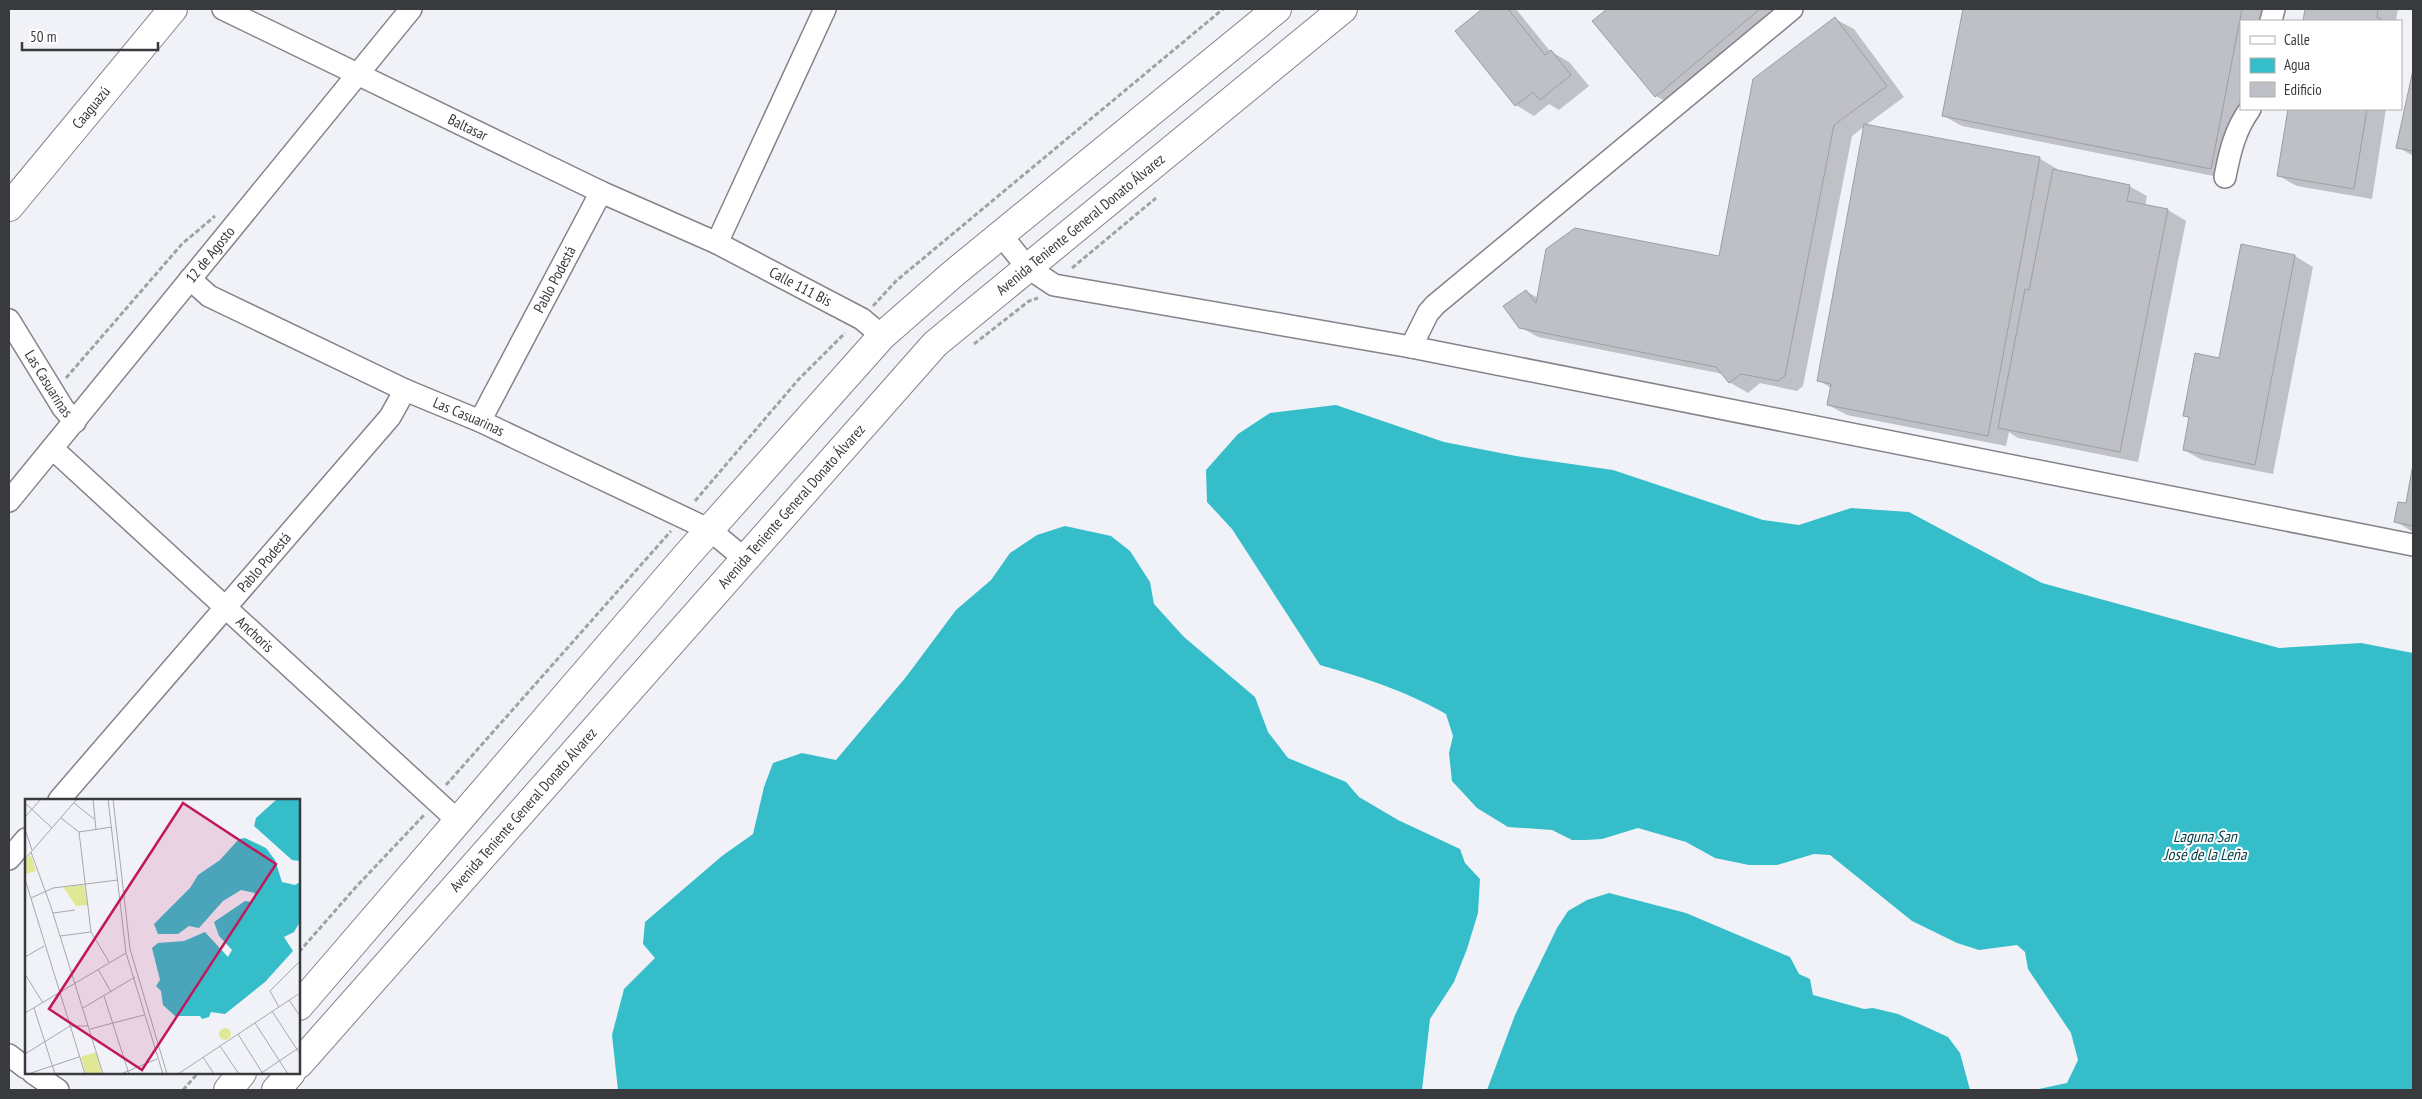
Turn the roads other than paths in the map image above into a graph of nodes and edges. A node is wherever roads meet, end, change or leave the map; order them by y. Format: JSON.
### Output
{"nodes":[{"id":1,"x":173,"y":9,"type":"edge"},
{"id":2,"x":222,"y":9,"type":"edge"},
{"id":3,"x":411,"y":9,"type":"edge"},
{"id":4,"x":826,"y":9,"type":"edge"},
{"id":5,"x":1277,"y":9,"type":"edge"},
{"id":6,"x":1343,"y":9,"type":"edge"},
{"id":7,"x":1792,"y":9,"type":"edge"},
{"id":8,"x":358,"y":74,"type":"junction"},
{"id":9,"x":2250,"y":110,"type":"edge"},
{"id":10,"x":2225,"y":176,"type":"dead end"},
{"id":11,"x":601,"y":192,"type":"junction"},
{"id":12,"x":9,"y":208,"type":"edge"},
{"id":13,"x":1001,"y":235,"type":"junction"},
{"id":14,"x":717,"y":243,"type":"junction"},
{"id":15,"x":1027,"y":266,"type":"junction"},
{"id":16,"x":190,"y":279,"type":"junction"},
{"id":17,"x":9,"y":320,"type":"edge"},
{"id":18,"x":882,"y":336,"type":"junction"},
{"id":19,"x":1411,"y":347,"type":"junction"},
{"id":20,"x":405,"y":390,"type":"junction"},
{"id":21,"x":480,"y":421,"type":"junction"},
{"id":22,"x":75,"y":422,"type":"junction"},
{"id":23,"x":53,"y":449,"type":"junction"},
{"id":24,"x":9,"y":501,"type":"edge"},
{"id":25,"x":710,"y":530,"type":"junction"},
{"id":26,"x":2413,"y":545,"type":"edge"},
{"id":27,"x":746,"y":560,"type":"junction"},
{"id":28,"x":227,"y":608,"type":"junction"},
{"id":29,"x":60,"y":799,"type":"edge"},
{"id":30,"x":457,"y":820,"type":"junction"},
{"id":31,"x":25,"y":840,"type":"edge"},
{"id":32,"x":9,"y":859,"type":"edge"},
{"id":33,"x":300,"y":1005,"type":"edge"},
{"id":34,"x":9,"y":1055,"type":"edge"},
{"id":35,"x":300,"y":1063,"type":"edge"},
{"id":36,"x":25,"y":1067,"type":"edge"},
{"id":37,"x":35,"y":1074,"type":"edge"},
{"id":38,"x":241,"y":1074,"type":"edge"},
{"id":39,"x":290,"y":1074,"type":"edge"},
{"id":40,"x":58,"y":1090,"type":"edge"},
{"id":41,"x":228,"y":1090,"type":"edge"},
{"id":42,"x":276,"y":1090,"type":"edge"}],
"edges":[{"from":1,"to":12,"type":"main road","name":"Caaguazú"},
{"from":2,"to":8,"type":"street","name":"Baltasar"},
{"from":3,"to":8,"type":"street","name":"12 de Agosto"},
{"from":4,"to":14,"type":"street"},
{"from":5,"to":13,"type":"main road"},
{"from":6,"to":15,"type":"main road","name":"Avenida Teniente General Donato Álvarez"},
{"from":7,"to":19,"type":"street"},
{"from":8,"to":11,"type":"street","name":"Baltasar"},
{"from":8,"to":16,"type":"street","name":"12 de Agosto"},
{"from":9,"to":10,"type":"street"},
{"from":11,"to":14,"type":"street","name":"Baltasar"},
{"from":11,"to":21,"type":"street","name":"Pablo Podestá"},
{"from":13,"to":15,"type":"street"},
{"from":13,"to":18,"type":"main road"},
{"from":14,"to":18,"type":"street","name":"Calle 111 Bis"},
{"from":15,"to":19,"type":"street"},
{"from":15,"to":27,"type":"main road","name":"Avenida Teniente General Donato Álvarez"},
{"from":16,"to":20,"type":"street","name":"Las Casuarinas"},
{"from":16,"to":22,"type":"street","name":"12 de Agosto"},
{"from":17,"to":22,"type":"street","name":"Las Casuarinas"},
{"from":18,"to":25,"type":"main road"},
{"from":19,"to":26,"type":"street"},
{"from":20,"to":21,"type":"street","name":"Las Casuarinas"},
{"from":20,"to":28,"type":"street","name":"Pablo Podestá"},
{"from":21,"to":25,"type":"street","name":"Las Casuarinas"},
{"from":22,"to":23,"type":"street","name":"12 de Agosto"},
{"from":23,"to":24,"type":"street","name":"12 de Agosto"},
{"from":23,"to":28,"type":"street","name":"Anchoris"},
{"from":25,"to":27,"type":"street","name":"Las Casuarinas"},
{"from":25,"to":30,"type":"main road"},
{"from":27,"to":35,"type":"main road","name":"Avenida Teniente General Donato Álvarez"},
{"from":28,"to":29,"type":"street","name":"Pablo Podestá"},
{"from":28,"to":30,"type":"street","name":"Anchoris"},
{"from":30,"to":33,"type":"main road"},
{"from":31,"to":32,"type":"street"},
{"from":34,"to":36,"type":"street"},
{"from":37,"to":40,"type":"street"},
{"from":38,"to":41,"type":"main road"},
{"from":39,"to":42,"type":"main road"}]}
